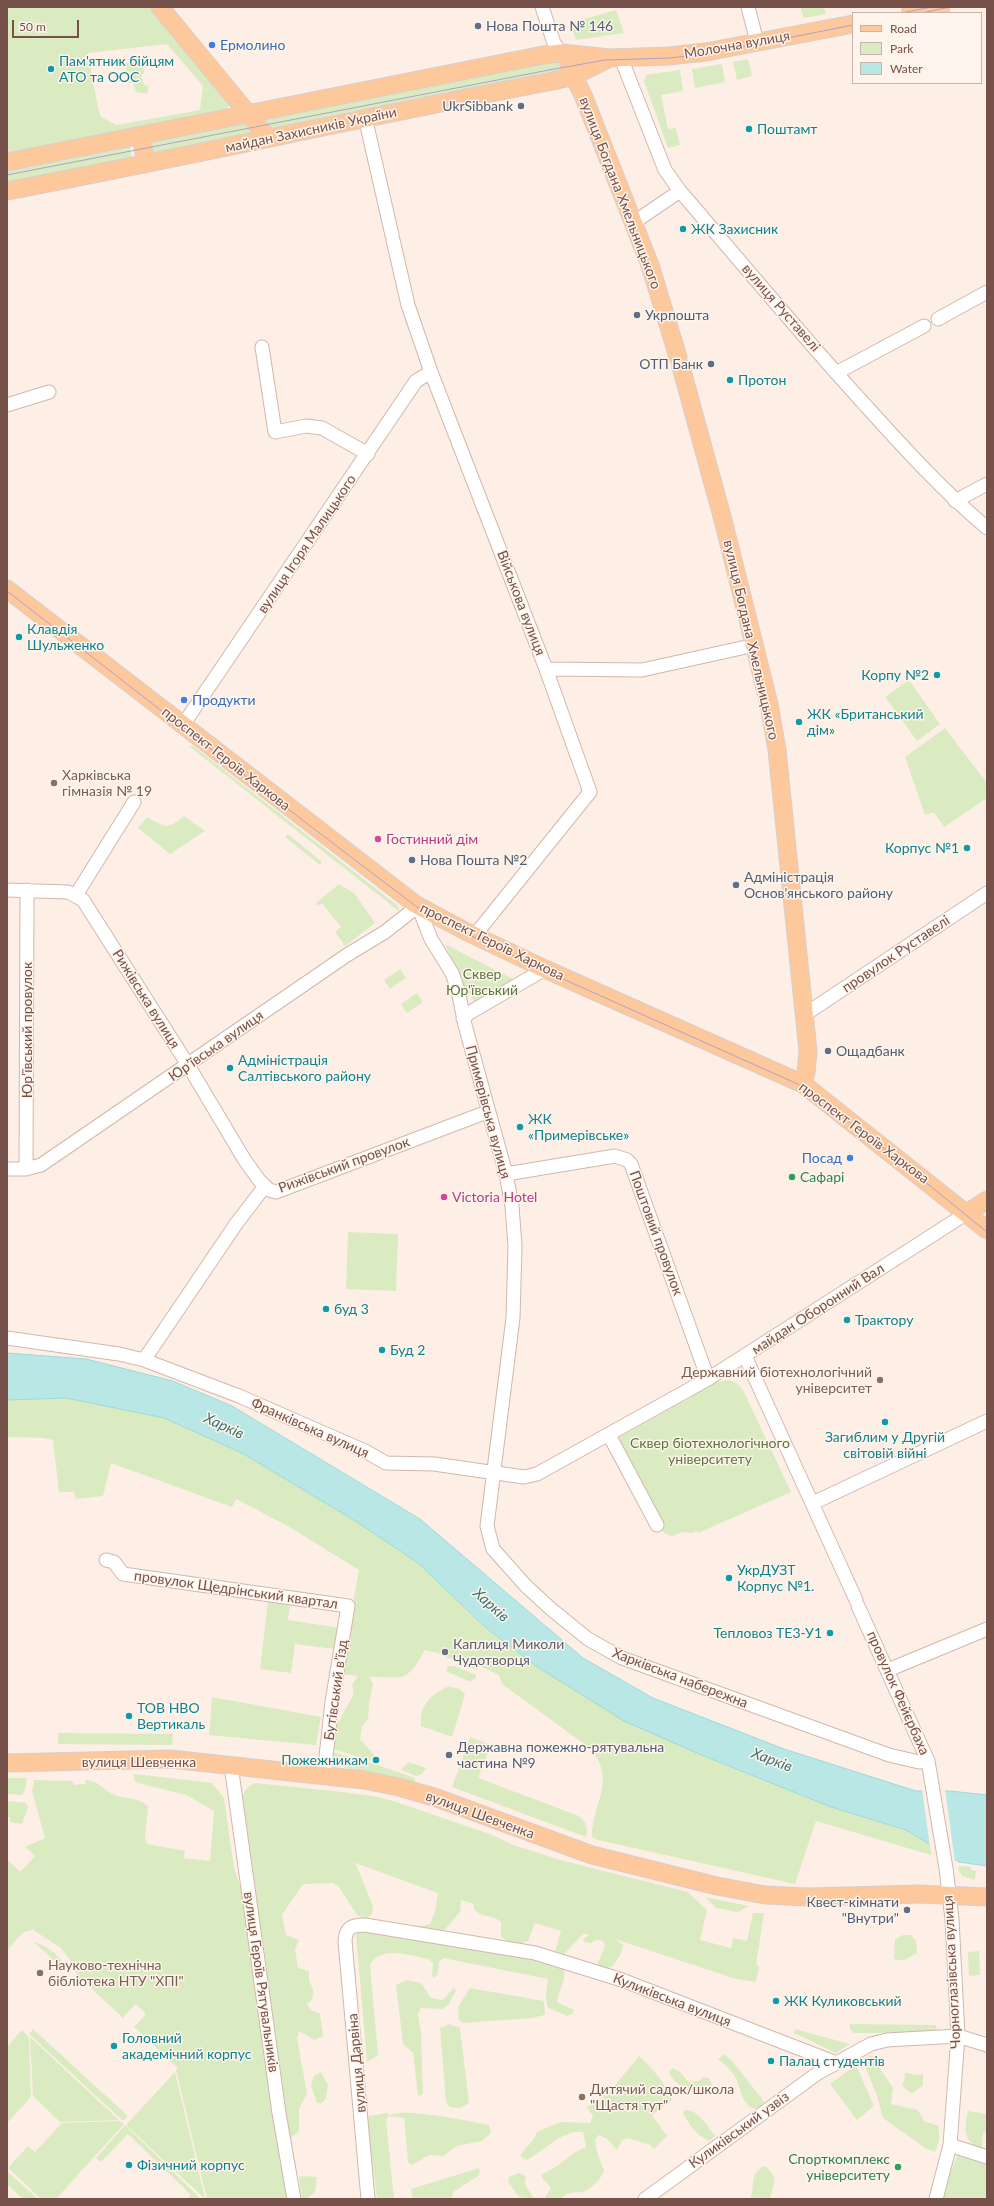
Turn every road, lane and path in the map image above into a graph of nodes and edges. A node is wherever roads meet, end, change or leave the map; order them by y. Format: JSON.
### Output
{"nodes":[{"id":1,"x":160,"y":7,"type":"edge"},
{"id":2,"x":542,"y":7,"type":"edge"},
{"id":3,"x":748,"y":7,"type":"edge"},
{"id":4,"x":941,"y":7,"type":"edge"},
{"id":5,"x":915,"y":12,"type":"edge"},
{"id":6,"x":852,"y":24,"type":"edge"},
{"id":7,"x":758,"y":42,"type":"junction"},
{"id":8,"x":561,"y":53,"type":"junction"},
{"id":9,"x":616,"y":58,"type":"junction"},
{"id":10,"x":574,"y":76,"type":"junction"},
{"id":11,"x":247,"y":114,"type":"junction"},
{"id":12,"x":365,"y":117,"type":"junction"},
{"id":13,"x":141,"y":136,"type":"junction"},
{"id":14,"x":268,"y":138,"type":"junction"},
{"id":15,"x":7,"y":162,"type":"edge"},
{"id":16,"x":146,"y":164,"type":"junction"},
{"id":17,"x":7,"y":191,"type":"edge"},
{"id":18,"x":680,"y":191,"type":"junction"},
{"id":19,"x":633,"y":224,"type":"junction"},
{"id":20,"x":987,"y":292,"type":"edge"},
{"id":21,"x":938,"y":319,"type":"dead end"},
{"id":22,"x":924,"y":326,"type":"dead end"},
{"id":23,"x":262,"y":347,"type":"dead end"},
{"id":24,"x":431,"y":372,"type":"junction"},
{"id":25,"x":836,"y":373,"type":"junction"},
{"id":26,"x":49,"y":392,"type":"dead end"},
{"id":27,"x":7,"y":405,"type":"edge"},
{"id":28,"x":368,"y":454,"type":"junction"},
{"id":29,"x":987,"y":484,"type":"edge"},
{"id":30,"x":955,"y":501,"type":"junction"},
{"id":31,"x":987,"y":528,"type":"edge"},
{"id":32,"x":7,"y":589,"type":"edge"},
{"id":33,"x":755,"y":645,"type":"junction"},
{"id":34,"x":546,"y":669,"type":"junction"},
{"id":35,"x":185,"y":723,"type":"junction"},
{"id":36,"x":134,"y":802,"type":"dead end"},
{"id":37,"x":7,"y":890,"type":"edge"},
{"id":38,"x":27,"y":890,"type":"junction"},
{"id":39,"x":987,"y":893,"type":"edge"},
{"id":40,"x":76,"y":895,"type":"junction"},
{"id":41,"x":418,"y":906,"type":"junction"},
{"id":42,"x":475,"y":935,"type":"junction"},
{"id":43,"x":545,"y":969,"type":"junction"},
{"id":44,"x":804,"y":1015,"type":"junction"},
{"id":45,"x":463,"y":1020,"type":"junction"},
{"id":46,"x":188,"y":1065,"type":"junction"},
{"id":47,"x":803,"y":1084,"type":"junction"},
{"id":48,"x":487,"y":1112,"type":"junction"},
{"id":49,"x":7,"y":1169,"type":"edge"},
{"id":50,"x":26,"y":1169,"type":"junction"},
{"id":51,"x":506,"y":1174,"type":"junction"},
{"id":52,"x":265,"y":1186,"type":"junction"},
{"id":53,"x":987,"y":1200,"type":"edge"},
{"id":54,"x":967,"y":1213,"type":"junction"},
{"id":55,"x":987,"y":1230,"type":"edge"},
{"id":56,"x":7,"y":1338,"type":"edge"},
{"id":57,"x":745,"y":1356,"type":"junction"},
{"id":58,"x":144,"y":1360,"type":"junction"},
{"id":59,"x":708,"y":1379,"type":"junction"},
{"id":60,"x":987,"y":1421,"type":"edge"},
{"id":61,"x":609,"y":1435,"type":"junction"},
{"id":62,"x":493,"y":1472,"type":"junction"},
{"id":63,"x":813,"y":1503,"type":"junction"},
{"id":64,"x":657,"y":1526,"type":"dead end"},
{"id":65,"x":106,"y":1560,"type":"dead end"},
{"id":66,"x":348,"y":1606,"type":"joint"},
{"id":67,"x":987,"y":1629,"type":"edge"},
{"id":68,"x":888,"y":1670,"type":"junction"},
{"id":69,"x":928,"y":1761,"type":"junction"},
{"id":70,"x":7,"y":1763,"type":"edge"},
{"id":71,"x":231,"y":1765,"type":"junction"},
{"id":72,"x":324,"y":1775,"type":"junction"},
{"id":73,"x":945,"y":1863,"type":"joint"},
{"id":74,"x":949,"y":1895,"type":"junction"},
{"id":75,"x":987,"y":1897,"type":"edge"},
{"id":76,"x":349,"y":1927,"type":"joint"},
{"id":77,"x":958,"y":2036,"type":"junction"},
{"id":78,"x":987,"y":2045,"type":"edge"},
{"id":79,"x":834,"y":2062,"type":"junction"},
{"id":80,"x":950,"y":2145,"type":"junction"},
{"id":81,"x":987,"y":2157,"type":"edge"},
{"id":82,"x":294,"y":2199,"type":"edge"},
{"id":83,"x":368,"y":2199,"type":"edge"},
{"id":84,"x":645,"y":2199,"type":"edge"},
{"id":85,"x":936,"y":2199,"type":"edge"}],
"edges":[{"from":1,"to":11,"type":"main road"},
{"from":2,"to":8,"type":"street"},
{"from":3,"to":7,"type":"street"},
{"from":4,"to":5,"type":"main road"},
{"from":6,"to":7,"type":"main road","name":"Молочна вулиця"},
{"from":7,"to":9,"type":"main road","name":"Молочна вулиця"},
{"from":8,"to":9,"type":"main road","name":"майдан Захисників України"},
{"from":8,"to":10,"type":"main road","name":"вулиця Богдана Хмельницького"},
{"from":8,"to":11,"type":"main road","name":"майдан Захисників України"},
{"from":9,"to":10,"type":"main road","name":"майдан Захисників України"},
{"from":9,"to":18,"type":"street","name":"вулиця Руставелі"},
{"from":10,"to":12,"type":"main road","name":"майдан Захисників України"},
{"from":10,"to":19,"type":"main road","name":"вулиця Богдана Хмельницького"},
{"from":11,"to":13,"type":"main road","name":"майдан Захисників України"},
{"from":11,"to":14,"type":"main road"},
{"from":12,"to":14,"type":"main road","name":"майдан Захисників України"},
{"from":12,"to":24,"type":"street","name":"Військова вулиця"},
{"from":13,"to":15,"type":"main road","name":"майдан Захисників України"},
{"from":13,"to":16,"type":"main road"},
{"from":14,"to":16,"type":"main road","name":"майдан Захисників України"},
{"from":16,"to":17,"type":"main road","name":"майдан Захисників України"},
{"from":18,"to":19,"type":"street"},
{"from":18,"to":25,"type":"street","name":"вулиця Руставелі"},
{"from":19,"to":33,"type":"main road","name":"вулиця Богдана Хмельницького"},
{"from":20,"to":21,"type":"street"},
{"from":22,"to":25,"type":"street"},
{"from":23,"to":28,"type":"street"},
{"from":24,"to":28,"type":"street","name":"вулиця Ігоря Малицького"},
{"from":24,"to":34,"type":"street","name":"Військова вулиця"},
{"from":25,"to":30,"type":"street","name":"вулиця Руставелі"},
{"from":26,"to":27,"type":"street"},
{"from":28,"to":35,"type":"street","name":"вулиця Ігоря Малицького"},
{"from":29,"to":30,"type":"street"},
{"from":30,"to":31,"type":"street","name":"вулиця Руставелі"},
{"from":32,"to":35,"type":"main road","name":"проспект Героїв Харкова"},
{"from":33,"to":34,"type":"street"},
{"from":33,"to":44,"type":"main road","name":"вулиця Богдана Хмельницького"},
{"from":34,"to":42,"type":"street","name":"Військова вулиця"},
{"from":35,"to":41,"type":"main road","name":"проспект Героїв Харкова"},
{"from":36,"to":40,"type":"street"},
{"from":37,"to":38,"type":"street"},
{"from":38,"to":40,"type":"street"},
{"from":38,"to":50,"type":"street","name":"Юр’ївський провулок"},
{"from":39,"to":44,"type":"street","name":"провулок Руставелі"},
{"from":40,"to":46,"type":"street","name":"Рижівська вулиця"},
{"from":41,"to":42,"type":"main road","name":"проспект Героїв Харкова"},
{"from":41,"to":45,"type":"street","name":"Примерівська вулиця"},
{"from":41,"to":46,"type":"street","name":"Юр’ївська вулиця"},
{"from":42,"to":43,"type":"main road","name":"проспект Героїв Харкова"},
{"from":43,"to":45,"type":"street"},
{"from":43,"to":47,"type":"main road","name":"проспект Героїв Харкова"},
{"from":44,"to":47,"type":"main road","name":"вулиця Богдана Хмельницького"},
{"from":45,"to":48,"type":"street","name":"Примерівська вулиця"},
{"from":46,"to":50,"type":"street","name":"Юр’ївська вулиця"},
{"from":46,"to":52,"type":"street","name":"Рижівська вулиця"},
{"from":47,"to":54,"type":"main road","name":"проспект Героїв Харкова"},
{"from":48,"to":51,"type":"street","name":"Примерівська вулиця"},
{"from":48,"to":52,"type":"street","name":"Рижівський провулок"},
{"from":49,"to":50,"type":"street","name":"Юр’ївська вулиця"},
{"from":51,"to":59,"type":"street","name":"Поштовий провулок"},
{"from":51,"to":62,"type":"street","name":"Примерівська вулиця"},
{"from":52,"to":58,"type":"street","name":"Рижівський провулок"},
{"from":53,"to":54,"type":"main road"},
{"from":54,"to":55,"type":"main road","name":"проспект Героїв Харкова"},
{"from":54,"to":57,"type":"street","name":"майдан Оборонний Вал"},
{"from":56,"to":58,"type":"street","name":"Франківська вулиця"},
{"from":57,"to":59,"type":"street","name":"майдан Оборонний Вал"},
{"from":57,"to":63,"type":"street","name":"провулок Фейєрбаха"},
{"from":58,"to":62,"type":"street","name":"Франківська вулиця"},
{"from":59,"to":61,"type":"street","name":"майдан Оборонний Вал"},
{"from":60,"to":63,"type":"street"},
{"from":61,"to":62,"type":"street","name":"Франківська вулиця"},
{"from":61,"to":64,"type":"street"},
{"from":62,"to":69,"type":"street","name":"Харківська набережна"},
{"from":63,"to":68,"type":"street","name":"провулок Фейєрбаха"},
{"from":65,"to":66,"type":"street","name":"провулок Щедрінський квартал"},
{"from":66,"to":72,"type":"street","name":"Бутівський в’їзд"},
{"from":67,"to":68,"type":"street"},
{"from":68,"to":69,"type":"street","name":"провулок Фейєрбаха"},
{"from":69,"to":73,"type":"street","name":"провулок Фейєрбаха"},
{"from":70,"to":71,"type":"main road","name":"вулиця Шевченка"},
{"from":71,"to":72,"type":"main road","name":"вулиця Шевченка"},
{"from":71,"to":82,"type":"street","name":"вулиця Героїв Рятувальників"},
{"from":72,"to":74,"type":"main road","name":"вулиця Шевченка"},
{"from":73,"to":74,"type":"street","name":"Чорноглазівська вулиця"},
{"from":74,"to":75,"type":"main road"},
{"from":74,"to":77,"type":"street","name":"Чорноглазівська вулиця"},
{"from":76,"to":79,"type":"street","name":"Куликівська вулиця"},
{"from":76,"to":83,"type":"street","name":"вулиця Дарвіна"},
{"from":77,"to":78,"type":"street"},
{"from":77,"to":79,"type":"street"},
{"from":77,"to":80,"type":"street","name":"Чорноглазівська вулиця"},
{"from":79,"to":84,"type":"street","name":"Куликівський узвіз"},
{"from":80,"to":81,"type":"street"},
{"from":80,"to":85,"type":"street","name":"Чорноглазівська вулиця"}]}
